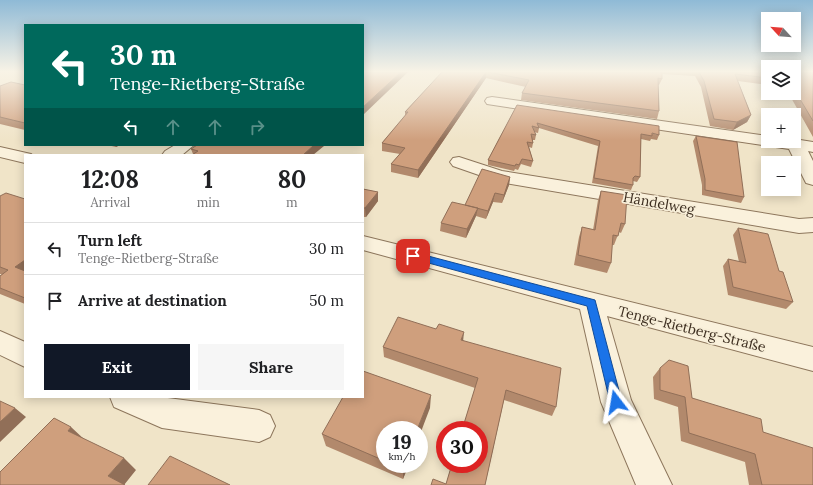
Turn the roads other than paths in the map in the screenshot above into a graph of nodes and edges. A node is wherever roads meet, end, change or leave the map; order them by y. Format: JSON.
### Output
{"nodes":[{"id":1,"x":492,"y":101,"type":"dead end"},
{"id":2,"x":761,"y":139,"type":"edge"},
{"id":3,"x":184,"y":146,"type":"edge"},
{"id":4,"x":804,"y":146,"type":"edge"},
{"id":5,"x":172,"y":154,"type":"edge"},
{"id":6,"x":14,"y":155,"type":"edge"},
{"id":7,"x":459,"y":162,"type":"dead end"},
{"id":8,"x":0,"y":168,"type":"edge"},
{"id":9,"x":813,"y":179,"type":"edge"},
{"id":10,"x":813,"y":224,"type":"edge"},
{"id":11,"x":364,"y":243,"type":"edge"},
{"id":12,"x":591,"y":303,"type":"junction"},
{"id":13,"x":0,"y":342,"type":"edge"},
{"id":14,"x":24,"y":354,"type":"edge"},
{"id":15,"x":813,"y":359,"type":"edge"},
{"id":16,"x":127,"y":398,"type":"edge"},
{"id":17,"x":259,"y":426,"type":"dead end"},
{"id":18,"x":654,"y":485,"type":"edge"}],
"edges":[{"from":1,"to":2,"type":"street"},
{"from":3,"to":5,"type":"street"},
{"from":4,"to":9,"type":"street"},
{"from":6,"to":8,"type":"street"},
{"from":7,"to":10,"type":"street","name":"Händelweg"},
{"from":11,"to":12,"type":"street","name":"Tenge-Rietberg-Straße"},
{"from":12,"to":15,"type":"street","name":"Tenge-Rietberg-Straße"},
{"from":12,"to":18,"type":"street"},
{"from":13,"to":14,"type":"street"},
{"from":16,"to":17,"type":"street"}]}
